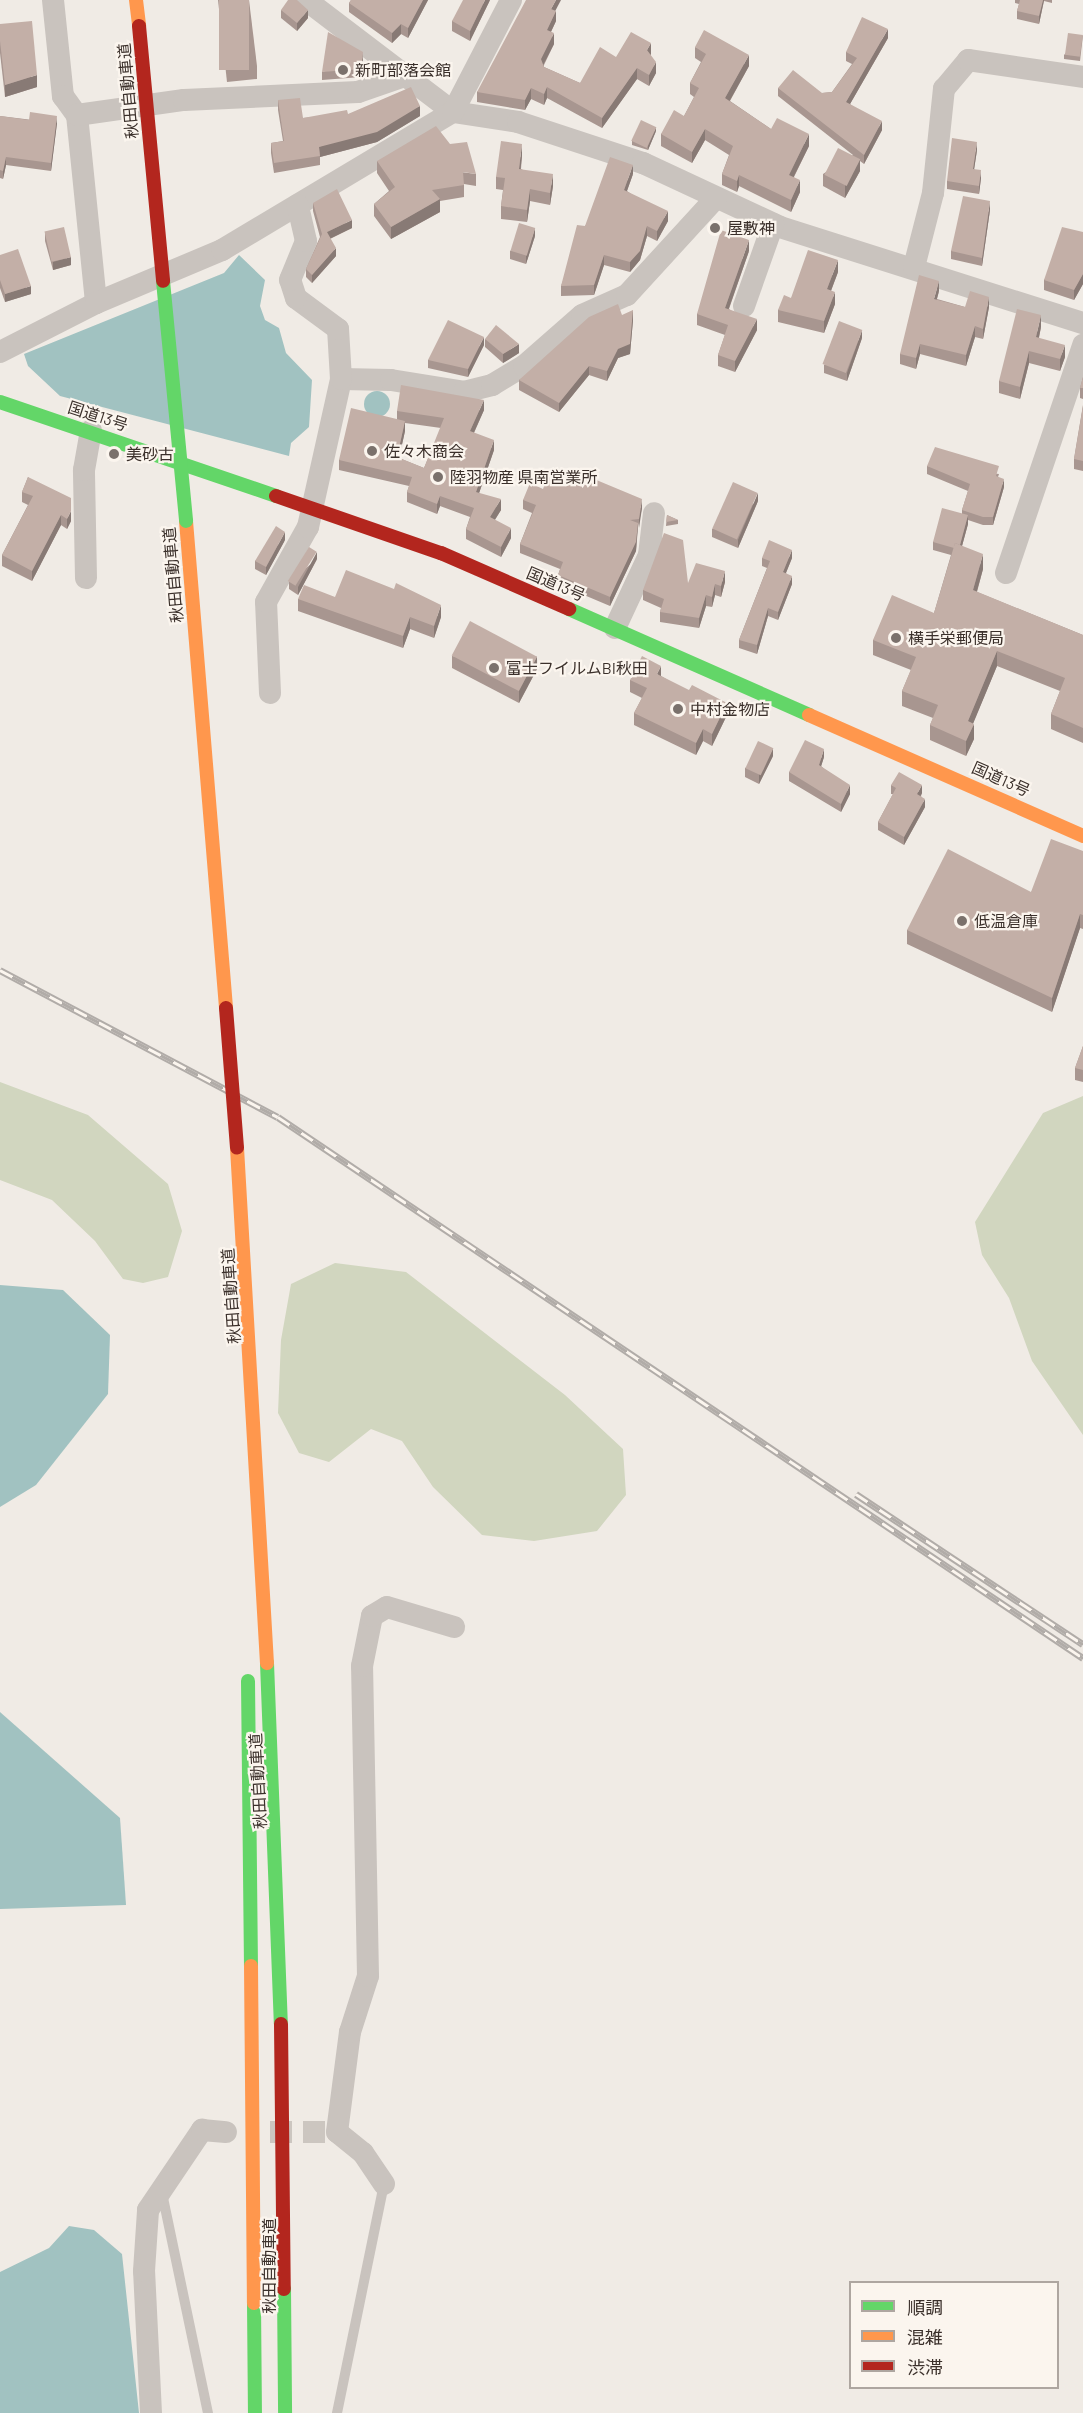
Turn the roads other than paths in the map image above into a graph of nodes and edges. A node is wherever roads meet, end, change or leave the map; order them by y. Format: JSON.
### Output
{"nodes":[{"id":1,"x":53,"y":0,"type":"edge"},
{"id":2,"x":136,"y":0,"type":"edge"},
{"id":3,"x":306,"y":0,"type":"edge"},
{"id":4,"x":511,"y":0,"type":"edge"},
{"id":5,"x":407,"y":75,"type":"junction"},
{"id":6,"x":1083,"y":77,"type":"edge"},
{"id":7,"x":453,"y":112,"type":"junction"},
{"id":8,"x":77,"y":115,"type":"junction"},
{"id":9,"x":716,"y":198,"type":"junction"},
{"id":10,"x":298,"y":205,"type":"junction"},
{"id":11,"x":773,"y":224,"type":"junction"},
{"id":12,"x":914,"y":267,"type":"junction"},
{"id":13,"x":96,"y":303,"type":"junction"},
{"id":14,"x":744,"y":306,"type":"dead end"},
{"id":15,"x":1083,"y":323,"type":"edge"},
{"id":16,"x":1083,"y":345,"type":"edge"},
{"id":17,"x":0,"y":352,"type":"edge"},
{"id":18,"x":342,"y":380,"type":"junction"},
{"id":19,"x":0,"y":402,"type":"edge"},
{"id":20,"x":91,"y":431,"type":"junction"},
{"id":21,"x":314,"y":507,"type":"junction"},
{"id":22,"x":654,"y":513,"type":"dead end"},
{"id":23,"x":1006,"y":573,"type":"dead end"},
{"id":24,"x":86,"y":578,"type":"dead end"},
{"id":25,"x":615,"y":628,"type":"junction"},
{"id":26,"x":270,"y":693,"type":"dead end"},
{"id":27,"x":1083,"y":836,"type":"edge"},
{"id":28,"x":237,"y":1148,"type":"junction"},
{"id":29,"x":247,"y":1604,"type":"dead end"},
{"id":30,"x":454,"y":1627,"type":"dead end"},
{"id":31,"x":248,"y":1663,"type":"dead end"},
{"id":32,"x":226,"y":2132,"type":"dead end"},
{"id":33,"x":384,"y":2184,"type":"joint"},
{"id":34,"x":160,"y":2188,"type":"junction"},
{"id":35,"x":151,"y":2413,"type":"edge"},
{"id":36,"x":208,"y":2413,"type":"edge"},
{"id":37,"x":255,"y":2413,"type":"edge"},
{"id":38,"x":285,"y":2413,"type":"edge"},
{"id":39,"x":337,"y":2413,"type":"edge"}],
"edges":[{"from":1,"to":8,"type":"street"},
{"from":2,"to":28,"type":"highway","name":"秋田自動車道","bridge":true},
{"from":3,"to":5,"type":"street"},
{"from":4,"to":7,"type":"street"},
{"from":5,"to":7,"type":"street"},
{"from":5,"to":8,"type":"street"},
{"from":6,"to":12,"type":"street"},
{"from":7,"to":9,"type":"street"},
{"from":7,"to":10,"type":"street"},
{"from":8,"to":13,"type":"street"},
{"from":9,"to":11,"type":"street"},
{"from":9,"to":18,"type":"street"},
{"from":10,"to":13,"type":"street"},
{"from":10,"to":18,"type":"street"},
{"from":11,"to":12,"type":"street"},
{"from":11,"to":14,"type":"street"},
{"from":12,"to":15,"type":"street"},
{"from":13,"to":17,"type":"street"},
{"from":16,"to":23,"type":"street"},
{"from":18,"to":21,"type":"street"},
{"from":19,"to":20,"type":"highway","name":"国道13号"},
{"from":20,"to":21,"type":"highway","name":"国道13号"},
{"from":20,"to":24,"type":"street"},
{"from":21,"to":25,"type":"highway","name":"国道13号"},
{"from":21,"to":26,"type":"street"},
{"from":22,"to":25,"type":"street"},
{"from":25,"to":27,"type":"highway","name":"国道13号"},
{"from":28,"to":29,"type":"highway","name":"秋田自動車道"},
{"from":28,"to":38,"type":"highway","name":"秋田自動車道"},
{"from":30,"to":33,"type":"street"},
{"from":31,"to":37,"type":"highway","name":"秋田自動車道"},
{"from":32,"to":34,"type":"street"},
{"from":33,"to":39,"type":"lane"},
{"from":34,"to":35,"type":"street"},
{"from":34,"to":36,"type":"lane"}]}
